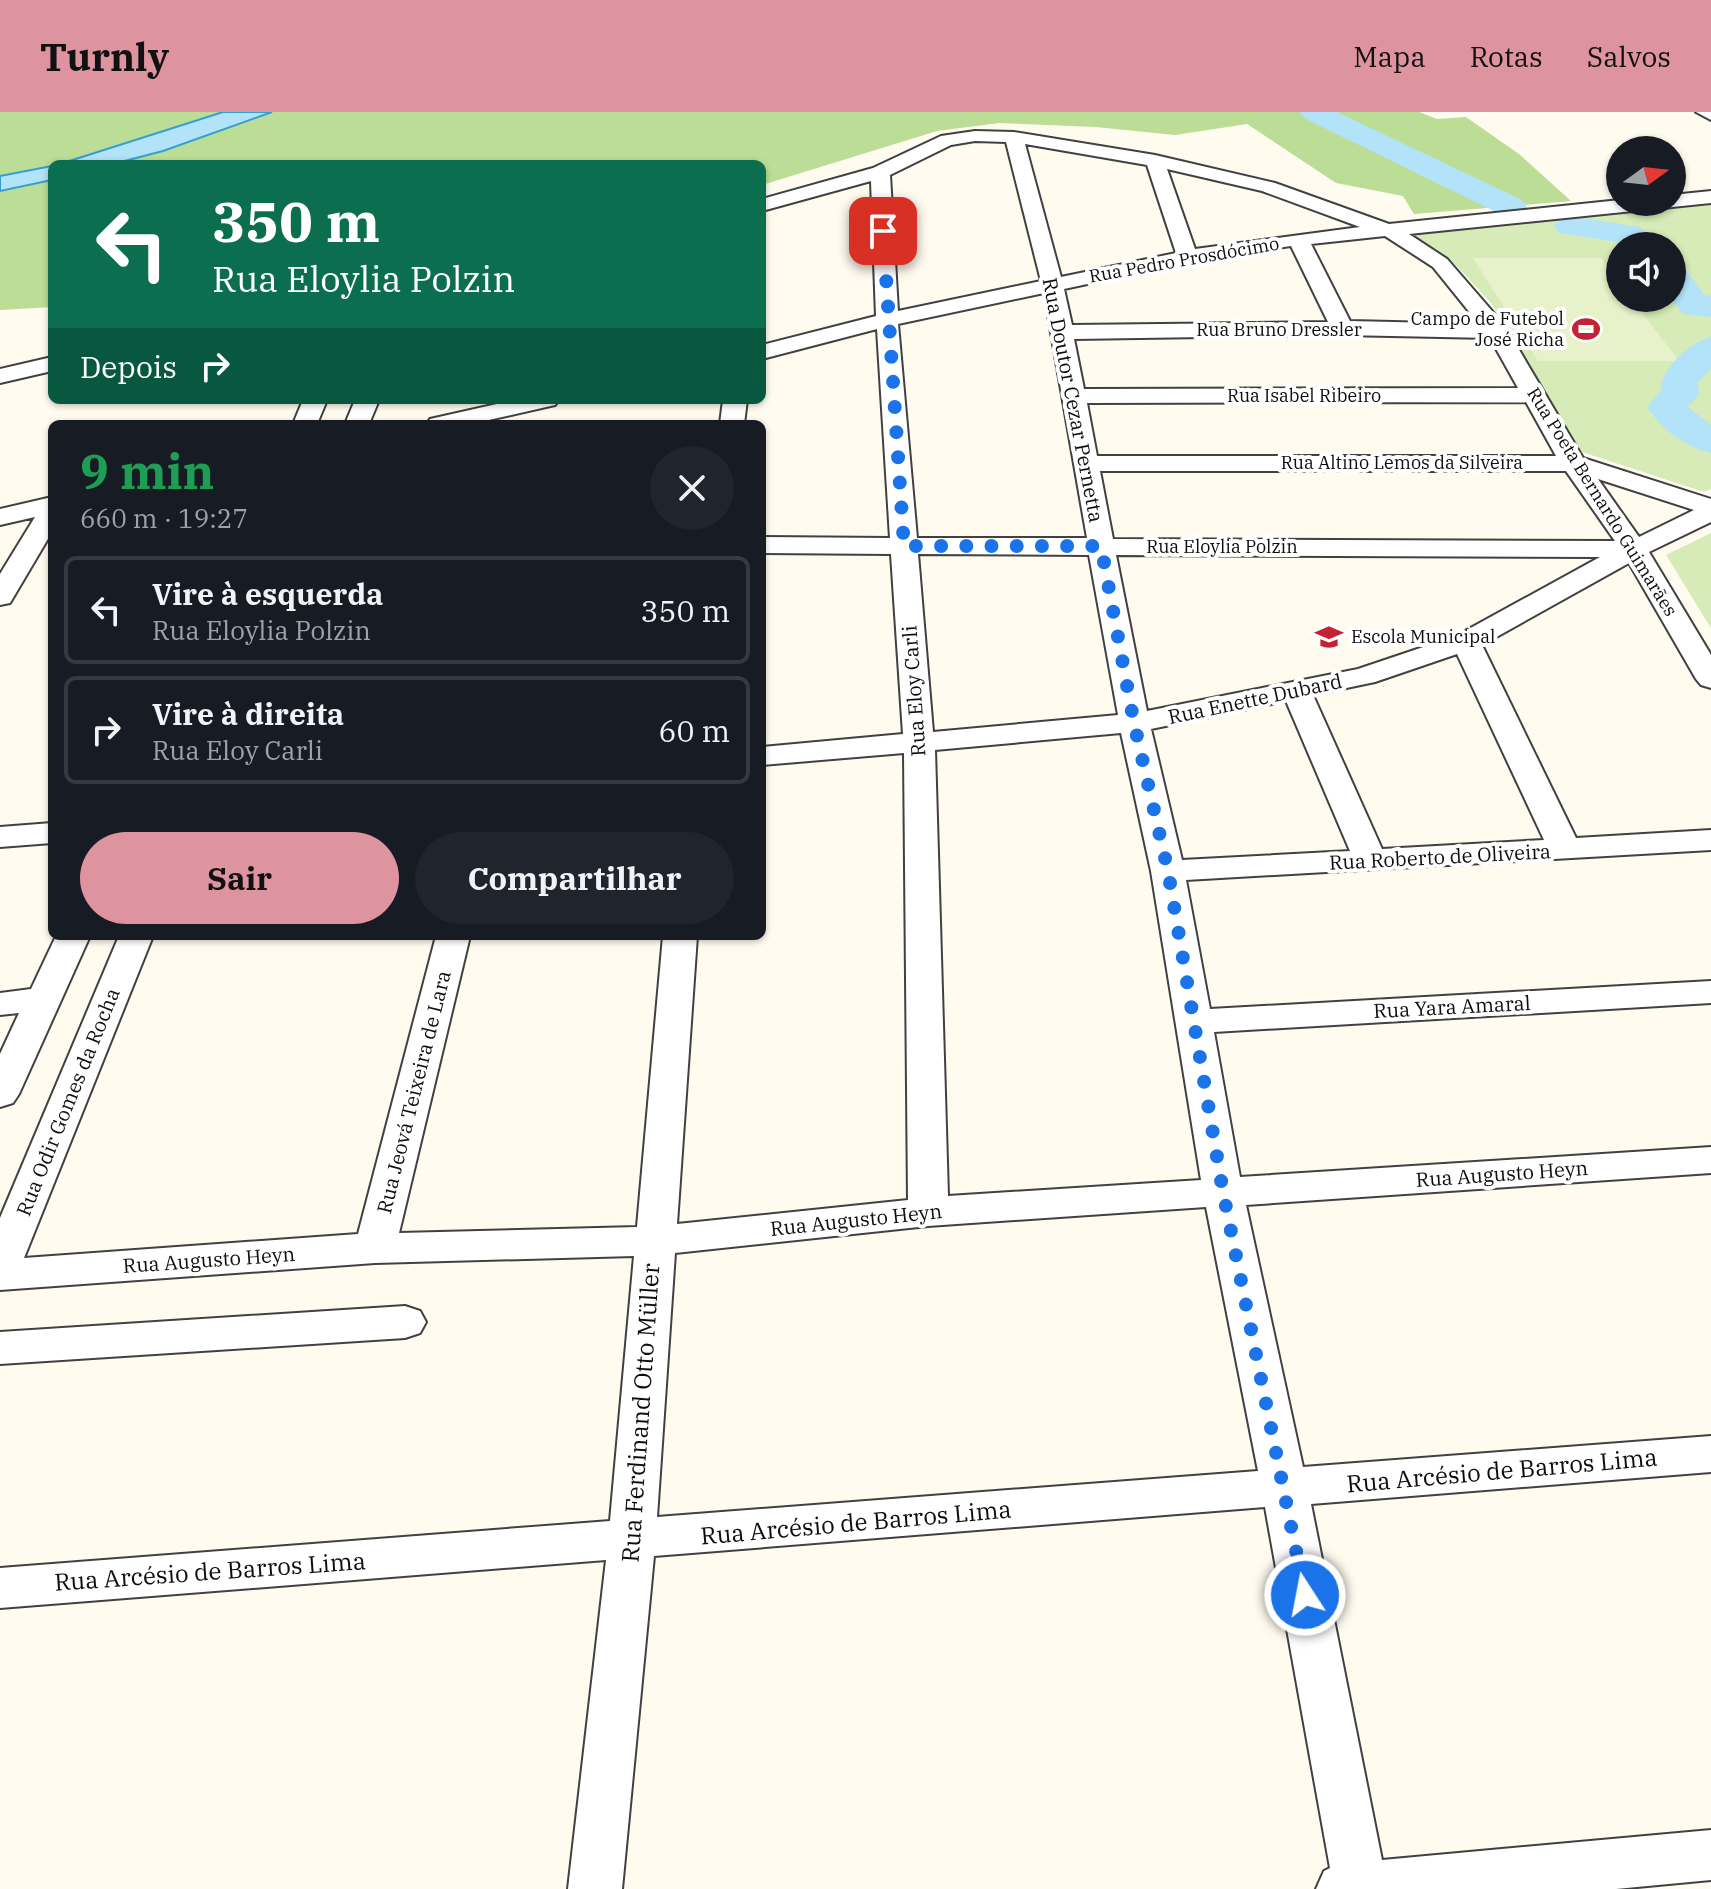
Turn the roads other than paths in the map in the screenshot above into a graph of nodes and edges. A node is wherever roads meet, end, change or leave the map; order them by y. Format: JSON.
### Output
{"nodes":[{"id":1,"x":1705,"y":112,"type":"edge"},
{"id":2,"x":1711,"y":115,"type":"edge"},
{"id":3,"x":1014,"y":137,"type":"junction"},
{"id":4,"x":1155,"y":161,"type":"junction"},
{"id":5,"x":880,"y":172,"type":"junction"},
{"id":6,"x":1711,"y":197,"type":"edge"},
{"id":7,"x":1686,"y":200,"type":"edge"},
{"id":8,"x":766,"y":204,"type":"edge"},
{"id":9,"x":1606,"y":208,"type":"edge"},
{"id":10,"x":1391,"y":231,"type":"junction"},
{"id":11,"x":1298,"y":239,"type":"junction"},
{"id":12,"x":1187,"y":256,"type":"junction"},
{"id":13,"x":1053,"y":285,"type":"junction"},
{"id":14,"x":887,"y":320,"type":"junction"},
{"id":15,"x":1342,"y":328,"type":"junction"},
{"id":16,"x":1497,"y":331,"type":"junction"},
{"id":17,"x":1061,"y":332,"type":"junction"},
{"id":18,"x":766,"y":351,"type":"edge"},
{"id":19,"x":48,"y":365,"type":"edge"},
{"id":20,"x":0,"y":376,"type":"edge"},
{"id":21,"x":1534,"y":395,"type":"junction"},
{"id":22,"x":1073,"y":396,"type":"junction"},
{"id":23,"x":561,"y":404,"type":"edge"},
{"id":24,"x":463,"y":420,"type":"edge"},
{"id":25,"x":1574,"y":463,"type":"junction"},
{"id":26,"x":1086,"y":464,"type":"junction"},
{"id":27,"x":48,"y":508,"type":"edge"},
{"id":28,"x":1711,"y":510,"type":"edge"},
{"id":29,"x":48,"y":514,"type":"edge"},
{"id":30,"x":0,"y":517,"type":"edge"},
{"id":31,"x":766,"y":545,"type":"edge"},
{"id":32,"x":904,"y":546,"type":"junction"},
{"id":33,"x":1101,"y":546,"type":"junction"},
{"id":34,"x":1634,"y":549,"type":"junction"},
{"id":35,"x":0,"y":597,"type":"edge"},
{"id":36,"x":1466,"y":642,"type":"junction"},
{"id":37,"x":1711,"y":679,"type":"edge"},
{"id":38,"x":1296,"y":691,"type":"junction"},
{"id":39,"x":1134,"y":723,"type":"junction"},
{"id":40,"x":919,"y":742,"type":"junction"},
{"id":41,"x":766,"y":756,"type":"edge"},
{"id":42,"x":48,"y":833,"type":"edge"},
{"id":43,"x":0,"y":837,"type":"edge"},
{"id":44,"x":1711,"y":840,"type":"edge"},
{"id":45,"x":1565,"y":850,"type":"junction"},
{"id":46,"x":1371,"y":861,"type":"junction"},
{"id":47,"x":1168,"y":871,"type":"junction"},
{"id":48,"x":71,"y":940,"type":"edge"},
{"id":49,"x":134,"y":940,"type":"edge"},
{"id":50,"x":452,"y":940,"type":"edge"},
{"id":51,"x":680,"y":940,"type":"edge"},
{"id":52,"x":1711,"y":992,"type":"edge"},
{"id":53,"x":44,"y":999,"type":"junction"},
{"id":54,"x":0,"y":1004,"type":"edge"},
{"id":55,"x":1193,"y":1022,"type":"junction"},
{"id":56,"x":0,"y":1094,"type":"edge"},
{"id":57,"x":1711,"y":1160,"type":"edge"},
{"id":58,"x":1223,"y":1192,"type":"junction"},
{"id":59,"x":928,"y":1212,"type":"junction"},
{"id":60,"x":654,"y":1241,"type":"junction"},
{"id":61,"x":375,"y":1248,"type":"junction"},
{"id":62,"x":0,"y":1267,"type":"edge"},
{"id":63,"x":0,"y":1275,"type":"edge"},
{"id":64,"x":405,"y":1322,"type":"dead end"},
{"id":65,"x":0,"y":1348,"type":"edge"},
{"id":66,"x":1711,"y":1454,"type":"edge"},
{"id":67,"x":1285,"y":1489,"type":"junction"},
{"id":68,"x":632,"y":1540,"type":"junction"},
{"id":69,"x":0,"y":1588,"type":"edge"},
{"id":70,"x":1711,"y":1855,"type":"edge"},
{"id":71,"x":1355,"y":1888,"type":"edge"},
{"id":72,"x":595,"y":1889,"type":"edge"}],
"edges":[{"from":1,"to":2,"type":"street"},
{"from":3,"to":4,"type":"street","name":"Rua Poeta Bernardo Guimarães"},
{"from":3,"to":5,"type":"street","name":"Rua Poeta Bernardo Guimarães"},
{"from":3,"to":13,"type":"street","name":"Rua Doutor Cezar Pernetta"},
{"from":4,"to":10,"type":"street","name":"Rua Poeta Bernardo Guimarães"},
{"from":4,"to":12,"type":"street"},
{"from":5,"to":8,"type":"street","name":"Rua Poeta Bernardo Guimarães"},
{"from":5,"to":14,"type":"street","name":"Rua Eloy Carli"},
{"from":6,"to":7,"type":"street"},
{"from":9,"to":10,"type":"street","name":"Rua Pedro Prosdócimo"},
{"from":10,"to":11,"type":"street","name":"Rua Pedro Prosdócimo"},
{"from":10,"to":16,"type":"street","name":"Rua Poeta Bernardo Guimarães"},
{"from":11,"to":12,"type":"street","name":"Rua Pedro Prosdócimo"},
{"from":11,"to":15,"type":"street"},
{"from":12,"to":13,"type":"street","name":"Rua Pedro Prosdócimo"},
{"from":13,"to":14,"type":"street","name":"Rua Pedro Prosdócimo"},
{"from":13,"to":17,"type":"street","name":"Rua Doutor Cezar Pernetta"},
{"from":14,"to":18,"type":"street","name":"Rua Pedro Prosdócimo"},
{"from":14,"to":32,"type":"street","name":"Rua Eloy Carli"},
{"from":15,"to":16,"type":"street","name":"Rua Bruno Dressler"},
{"from":15,"to":17,"type":"street","name":"Rua Bruno Dressler"},
{"from":16,"to":21,"type":"street","name":"Rua Poeta Bernardo Guimarães"},
{"from":17,"to":22,"type":"street","name":"Rua Doutor Cezar Pernetta"},
{"from":19,"to":20,"type":"street"},
{"from":21,"to":22,"type":"street","name":"Rua Isabel Ribeiro"},
{"from":21,"to":25,"type":"street","name":"Rua Poeta Bernardo Guimarães"},
{"from":22,"to":26,"type":"street","name":"Rua Doutor Cezar Pernetta"},
{"from":23,"to":24,"type":"street"},
{"from":25,"to":26,"type":"street","name":"Rua Altino Lemos da Silveira"},
{"from":25,"to":28,"type":"street","name":"Rua Altino Lemos da Silveira"},
{"from":25,"to":34,"type":"street","name":"Rua Poeta Bernardo Guimarães"},
{"from":26,"to":33,"type":"street","name":"Rua Doutor Cezar Pernetta"},
{"from":27,"to":30,"type":"street"},
{"from":28,"to":34,"type":"street","name":"Rua Enette Dubard"},
{"from":29,"to":35,"type":"street"},
{"from":31,"to":32,"type":"street","name":"Rua Eloylia Polzin"},
{"from":32,"to":33,"type":"street","name":"Rua Eloylia Polzin"},
{"from":32,"to":40,"type":"street","name":"Rua Eloy Carli"},
{"from":33,"to":34,"type":"street","name":"Rua Eloylia Polzin"},
{"from":33,"to":39,"type":"street","name":"Rua Doutor Cezar Pernetta"},
{"from":34,"to":36,"type":"street","name":"Rua Enette Dubard"},
{"from":34,"to":37,"type":"street","name":"Rua Poeta Bernardo Guimarães"},
{"from":36,"to":38,"type":"street","name":"Rua Enette Dubard"},
{"from":36,"to":45,"type":"street"},
{"from":38,"to":39,"type":"street","name":"Rua Enette Dubard"},
{"from":38,"to":46,"type":"street"},
{"from":39,"to":40,"type":"street","name":"Rua Enette Dubard"},
{"from":39,"to":47,"type":"street","name":"Rua Doutor Cezar Pernetta"},
{"from":40,"to":41,"type":"street","name":"Rua Enette Dubard"},
{"from":40,"to":59,"type":"street","name":"Rua Eloy Carli"},
{"from":42,"to":43,"type":"street"},
{"from":44,"to":45,"type":"street","name":"Rua Roberto de Oliveira"},
{"from":45,"to":46,"type":"street","name":"Rua Roberto de Oliveira"},
{"from":46,"to":47,"type":"street","name":"Rua Roberto de Oliveira"},
{"from":47,"to":55,"type":"street","name":"Rua Doutor Cezar Pernetta"},
{"from":48,"to":53,"type":"street"},
{"from":49,"to":62,"type":"street","name":"Rua Odir Gomes da Rocha"},
{"from":50,"to":61,"type":"street","name":"Rua Jeová Teixeira de Lara"},
{"from":51,"to":60,"type":"street","name":"Rua Ferdinand Otto Müller"},
{"from":52,"to":55,"type":"street","name":"Rua Yara Amaral"},
{"from":53,"to":54,"type":"street"},
{"from":53,"to":56,"type":"street"},
{"from":55,"to":58,"type":"street","name":"Rua Doutor Cezar Pernetta"},
{"from":57,"to":58,"type":"street","name":"Rua Augusto Heyn"},
{"from":58,"to":59,"type":"street","name":"Rua Augusto Heyn"},
{"from":58,"to":67,"type":"street","name":"Rua Doutor Cezar Pernetta"},
{"from":59,"to":60,"type":"street","name":"Rua Augusto Heyn"},
{"from":60,"to":61,"type":"street","name":"Rua Augusto Heyn"},
{"from":60,"to":68,"type":"street","name":"Rua Ferdinand Otto Müller"},
{"from":61,"to":63,"type":"street","name":"Rua Augusto Heyn"},
{"from":64,"to":65,"type":"street"},
{"from":66,"to":67,"type":"street","name":"Rua Arcésio de Barros Lima"},
{"from":67,"to":68,"type":"street","name":"Rua Arcésio de Barros Lima"},
{"from":67,"to":71,"type":"street","name":"Rua Doutor Cezar Pernetta"},
{"from":68,"to":69,"type":"street","name":"Rua Arcésio de Barros Lima"},
{"from":68,"to":72,"type":"street","name":"Rua Ferdinand Otto Müller"},
{"from":70,"to":71,"type":"street"}]}
